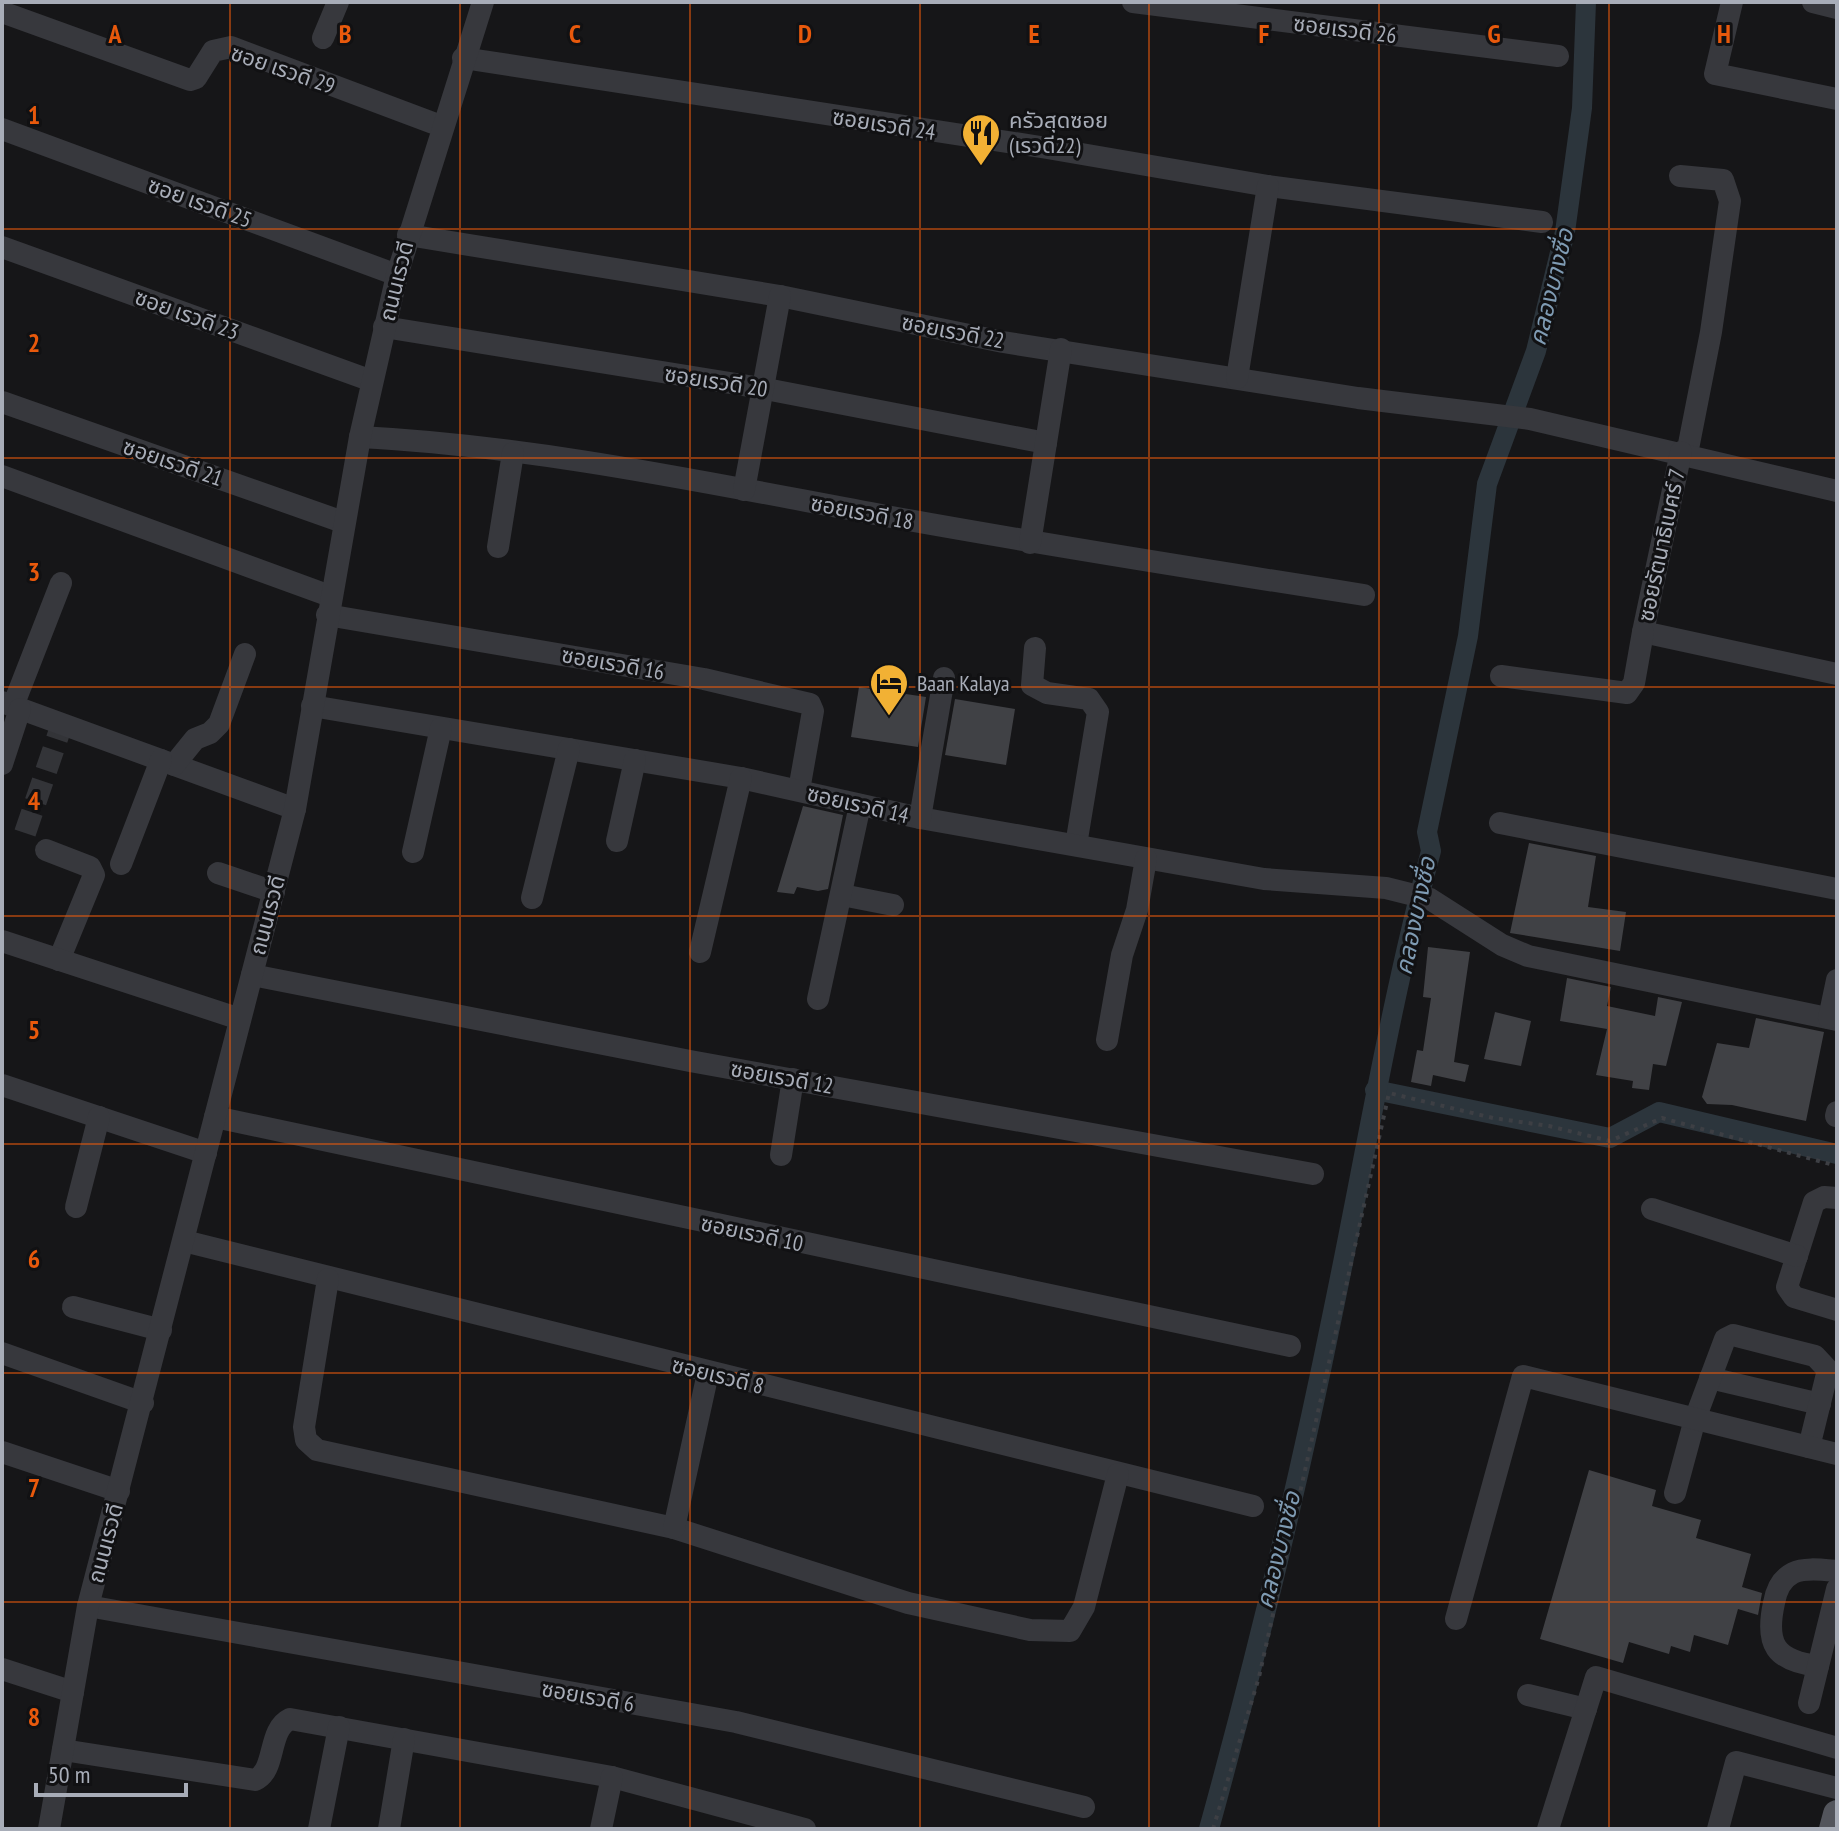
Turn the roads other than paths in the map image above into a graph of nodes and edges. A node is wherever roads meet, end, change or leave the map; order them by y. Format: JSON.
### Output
{"nodes":[{"id":1,"x":338,"y":2,"type":"edge"},
{"id":2,"x":483,"y":2,"type":"edge"},
{"id":3,"x":1133,"y":2,"type":"edge"},
{"id":4,"x":1732,"y":2,"type":"edge"},
{"id":5,"x":1813,"y":2,"type":"edge"},
{"id":6,"x":1837,"y":8,"type":"edge"},
{"id":7,"x":2,"y":12,"type":"edge"},
{"id":8,"x":323,"y":38,"type":"dead end"},
{"id":9,"x":1558,"y":56,"type":"dead end"},
{"id":10,"x":463,"y":58,"type":"junction"},
{"id":11,"x":1837,"y":99,"type":"edge"},
{"id":12,"x":441,"y":126,"type":"junction"},
{"id":13,"x":2,"y":129,"type":"edge"},
{"id":14,"x":1680,"y":176,"type":"dead end"},
{"id":15,"x":1268,"y":186,"type":"junction"},
{"id":16,"x":1542,"y":222,"type":"dead end"},
{"id":17,"x":408,"y":235,"type":"junction"},
{"id":18,"x":2,"y":247,"type":"edge"},
{"id":19,"x":397,"y":275,"type":"junction"},
{"id":20,"x":780,"y":296,"type":"junction"},
{"id":21,"x":384,"y":327,"type":"junction"},
{"id":22,"x":1061,"y":349,"type":"junction"},
{"id":23,"x":1237,"y":378,"type":"junction"},
{"id":24,"x":372,"y":381,"type":"junction"},
{"id":25,"x":761,"y":388,"type":"junction"},
{"id":26,"x":2,"y":402,"type":"edge"},
{"id":27,"x":360,"y":437,"type":"junction"},
{"id":28,"x":1046,"y":443,"type":"junction"},
{"id":29,"x":513,"y":453,"type":"junction"},
{"id":30,"x":1684,"y":453,"type":"junction"},
{"id":31,"x":2,"y":476,"type":"edge"},
{"id":32,"x":744,"y":490,"type":"junction"},
{"id":33,"x":1837,"y":491,"type":"edge"},
{"id":34,"x":343,"y":522,"type":"junction"},
{"id":35,"x":1030,"y":543,"type":"junction"},
{"id":36,"x":498,"y":547,"type":"dead end"},
{"id":37,"x":61,"y":583,"type":"dead end"},
{"id":38,"x":1364,"y":595,"type":"dead end"},
{"id":39,"x":329,"y":605,"type":"junction"},
{"id":40,"x":1643,"y":632,"type":"junction"},
{"id":41,"x":1035,"y":648,"type":"dead end"},
{"id":42,"x":245,"y":654,"type":"dead end"},
{"id":43,"x":1837,"y":674,"type":"edge"},
{"id":44,"x":1501,"y":676,"type":"dead end"},
{"id":45,"x":944,"y":678,"type":"dead end"},
{"id":46,"x":12,"y":706,"type":"edge"},
{"id":47,"x":312,"y":706,"type":"junction"},
{"id":48,"x":441,"y":728,"type":"junction"},
{"id":49,"x":569,"y":749,"type":"junction"},
{"id":50,"x":635,"y":760,"type":"junction"},
{"id":51,"x":168,"y":762,"type":"junction"},
{"id":52,"x":2,"y":764,"type":"edge"},
{"id":53,"x":741,"y":778,"type":"junction"},
{"id":54,"x":799,"y":790,"type":"junction"},
{"id":55,"x":860,"y":805,"type":"junction"},
{"id":56,"x":295,"y":809,"type":"junction"},
{"id":57,"x":920,"y":818,"type":"junction"},
{"id":58,"x":1500,"y":823,"type":"dead end"},
{"id":59,"x":617,"y":841,"type":"dead end"},
{"id":60,"x":1076,"y":845,"type":"junction"},
{"id":61,"x":46,"y":850,"type":"dead end"},
{"id":62,"x":413,"y":852,"type":"dead end"},
{"id":63,"x":1146,"y":859,"type":"junction"},
{"id":64,"x":121,"y":864,"type":"dead end"},
{"id":65,"x":218,"y":873,"type":"dead end"},
{"id":66,"x":1837,"y":889,"type":"edge"},
{"id":67,"x":274,"y":892,"type":"junction"},
{"id":68,"x":842,"y":895,"type":"junction"},
{"id":69,"x":532,"y":898,"type":"dead end"},
{"id":70,"x":893,"y":905,"type":"dead end"},
{"id":71,"x":2,"y":941,"type":"edge"},
{"id":72,"x":700,"y":952,"type":"dead end"},
{"id":73,"x":59,"y":960,"type":"junction"},
{"id":74,"x":252,"y":975,"type":"junction"},
{"id":75,"x":1837,"y":980,"type":"edge"},
{"id":76,"x":818,"y":999,"type":"dead end"},
{"id":77,"x":240,"y":1019,"type":"junction"},
{"id":78,"x":1833,"y":1019,"type":"edge"},
{"id":79,"x":1107,"y":1040,"type":"dead end"},
{"id":80,"x":793,"y":1079,"type":"junction"},
{"id":81,"x":2,"y":1085,"type":"edge"},
{"id":82,"x":99,"y":1117,"type":"junction"},
{"id":83,"x":215,"y":1117,"type":"junction"},
{"id":84,"x":206,"y":1153,"type":"junction"},
{"id":85,"x":781,"y":1155,"type":"dead end"},
{"id":86,"x":1313,"y":1174,"type":"dead end"},
{"id":87,"x":1837,"y":1198,"type":"edge"},
{"id":88,"x":76,"y":1207,"type":"dead end"},
{"id":89,"x":1652,"y":1209,"type":"dead end"},
{"id":90,"x":184,"y":1241,"type":"junction"},
{"id":91,"x":1797,"y":1256,"type":"junction"},
{"id":92,"x":328,"y":1279,"type":"junction"},
{"id":93,"x":73,"y":1307,"type":"dead end"},
{"id":94,"x":1837,"y":1310,"type":"edge"},
{"id":95,"x":161,"y":1330,"type":"junction"},
{"id":96,"x":1290,"y":1346,"type":"dead end"},
{"id":97,"x":2,"y":1353,"type":"edge"},
{"id":98,"x":708,"y":1373,"type":"junction"},
{"id":99,"x":1710,"y":1378,"type":"junction"},
{"id":100,"x":143,"y":1403,"type":"junction"},
{"id":101,"x":1820,"y":1404,"type":"junction"},
{"id":102,"x":1695,"y":1419,"type":"junction"},
{"id":103,"x":1809,"y":1447,"type":"junction"},
{"id":104,"x":2,"y":1452,"type":"edge"},
{"id":105,"x":1837,"y":1454,"type":"edge"},
{"id":106,"x":1118,"y":1474,"type":"junction"},
{"id":107,"x":119,"y":1491,"type":"junction"},
{"id":108,"x":1675,"y":1493,"type":"dead end"},
{"id":109,"x":1253,"y":1506,"type":"dead end"},
{"id":110,"x":674,"y":1528,"type":"junction"},
{"id":111,"x":1837,"y":1571,"type":"edge"},
{"id":112,"x":1837,"y":1589,"type":"edge"},
{"id":113,"x":88,"y":1606,"type":"junction"},
{"id":114,"x":1456,"y":1619,"type":"dead end"},
{"id":115,"x":1818,"y":1666,"type":"junction"},
{"id":116,"x":2,"y":1669,"type":"edge"},
{"id":117,"x":73,"y":1692,"type":"junction"},
{"id":118,"x":1528,"y":1695,"type":"dead end"},
{"id":119,"x":1809,"y":1703,"type":"dead end"},
{"id":120,"x":1586,"y":1709,"type":"junction"},
{"id":121,"x":339,"y":1727,"type":"junction"},
{"id":122,"x":404,"y":1739,"type":"junction"},
{"id":123,"x":1837,"y":1748,"type":"edge"},
{"id":124,"x":63,"y":1750,"type":"junction"},
{"id":125,"x":612,"y":1777,"type":"junction"},
{"id":126,"x":1837,"y":1788,"type":"edge"},
{"id":127,"x":1084,"y":1807,"type":"dead end"},
{"id":128,"x":1837,"y":1814,"type":"edge"},
{"id":129,"x":49,"y":1829,"type":"edge"},
{"id":130,"x":319,"y":1829,"type":"edge"},
{"id":131,"x":389,"y":1829,"type":"edge"},
{"id":132,"x":601,"y":1829,"type":"edge"},
{"id":133,"x":805,"y":1829,"type":"edge"},
{"id":134,"x":1548,"y":1829,"type":"edge"},
{"id":135,"x":1718,"y":1829,"type":"edge"},
{"id":136,"x":1833,"y":1829,"type":"edge"}],
"edges":[{"from":1,"to":8,"type":"street"},
{"from":2,"to":10,"type":"street","name":"ถนนเรวดี"},
{"from":3,"to":9,"type":"street","name":"ซอยเรวดี 26"},
{"from":4,"to":11,"type":"street"},
{"from":5,"to":6,"type":"street"},
{"from":7,"to":12,"type":"street","name":"ซอย เรวดี 29"},
{"from":10,"to":12,"type":"street","name":"ถนนเรวดี"},
{"from":10,"to":15,"type":"street","name":"ซอยเรวดี 24"},
{"from":12,"to":17,"type":"street","name":"ถนนเรวดี"},
{"from":13,"to":19,"type":"street","name":"ซอย เรวดี 25"},
{"from":14,"to":30,"type":"street","name":"ซอยรัตนาธิเบศร์ 7"},
{"from":15,"to":16,"type":"street","name":"ซอยเรวดี 24"},
{"from":15,"to":23,"type":"street"},
{"from":17,"to":19,"type":"street","name":"ถนนเรวดี"},
{"from":17,"to":20,"type":"street","name":"ซอยเรวดี 22"},
{"from":18,"to":24,"type":"street","name":"ซอย เรวดี 23"},
{"from":19,"to":21,"type":"street","name":"ถนนเรวดี"},
{"from":20,"to":22,"type":"street","name":"ซอยเรวดี 22"},
{"from":20,"to":25,"type":"street"},
{"from":21,"to":24,"type":"street","name":"ถนนเรวดี"},
{"from":21,"to":25,"type":"street","name":"ซอยเรวดี 20"},
{"from":22,"to":23,"type":"street","name":"ซอยเรวดี 22"},
{"from":22,"to":28,"type":"street"},
{"from":23,"to":30,"type":"street","name":"ซอยเรวดี 22"},
{"from":24,"to":27,"type":"street","name":"ถนนเรวดี"},
{"from":25,"to":28,"type":"street","name":"ซอยเรวดี 20"},
{"from":25,"to":32,"type":"street"},
{"from":26,"to":34,"type":"street","name":"ซอยเรวดี 21"},
{"from":27,"to":29,"type":"street","name":"ซอยเรวดี 18"},
{"from":27,"to":34,"type":"street","name":"ถนนเรวดี"},
{"from":28,"to":35,"type":"street"},
{"from":29,"to":32,"type":"street","name":"ซอยเรวดี 18"},
{"from":29,"to":36,"type":"street"},
{"from":30,"to":33,"type":"street","name":"ซอยเรวดี 22"},
{"from":30,"to":40,"type":"street","name":"ซอยรัตนาธิเบศร์ 7"},
{"from":31,"to":39,"type":"street"},
{"from":32,"to":35,"type":"street","name":"ซอยเรวดี 18"},
{"from":34,"to":39,"type":"street","name":"ถนนเรวดี"},
{"from":35,"to":38,"type":"street","name":"ซอยเรวดี 18"},
{"from":37,"to":46,"type":"street"},
{"from":39,"to":47,"type":"street","name":"ถนนเรวดี"},
{"from":39,"to":54,"type":"street","name":"ซอยเรวดี 16"},
{"from":40,"to":43,"type":"street","name":"ซอยรัตนาธิเบศร์ 7"},
{"from":40,"to":44,"type":"street"},
{"from":41,"to":60,"type":"street"},
{"from":42,"to":51,"type":"street"},
{"from":45,"to":57,"type":"street"},
{"from":46,"to":51,"type":"street"},
{"from":46,"to":52,"type":"street"},
{"from":47,"to":48,"type":"street","name":"ซอยเรวดี 14"},
{"from":47,"to":56,"type":"street","name":"ถนนเรวดี"},
{"from":48,"to":49,"type":"street","name":"ซอยเรวดี 14"},
{"from":48,"to":62,"type":"street"},
{"from":49,"to":50,"type":"street","name":"ซอยเรวดี 14"},
{"from":49,"to":69,"type":"street"},
{"from":50,"to":53,"type":"street","name":"ซอยเรวดี 14"},
{"from":50,"to":59,"type":"street"},
{"from":51,"to":56,"type":"street"},
{"from":51,"to":64,"type":"street"},
{"from":53,"to":54,"type":"street","name":"ซอยเรวดี 14"},
{"from":53,"to":72,"type":"street"},
{"from":54,"to":55,"type":"street","name":"ซอยเรวดี 14"},
{"from":55,"to":57,"type":"street","name":"ซอยเรวดี 14"},
{"from":55,"to":68,"type":"street"},
{"from":56,"to":67,"type":"street","name":"ถนนเรวดี"},
{"from":57,"to":60,"type":"street","name":"ซอยเรวดี 14"},
{"from":58,"to":66,"type":"street"},
{"from":60,"to":63,"type":"street","name":"ซอยเรวดี 14"},
{"from":61,"to":73,"type":"street"},
{"from":63,"to":78,"type":"street","name":"ซอยเรวดี 14"},
{"from":63,"to":79,"type":"street"},
{"from":65,"to":67,"type":"street"},
{"from":67,"to":74,"type":"street","name":"ถนนเรวดี"},
{"from":68,"to":70,"type":"street"},
{"from":68,"to":76,"type":"street"},
{"from":71,"to":73,"type":"street"},
{"from":73,"to":77,"type":"street"},
{"from":74,"to":77,"type":"street","name":"ถนนเรวดี"},
{"from":74,"to":80,"type":"street","name":"ซอยเรวดี 12"},
{"from":75,"to":78,"type":"street"},
{"from":77,"to":83,"type":"street","name":"ถนนเรวดี"},
{"from":80,"to":85,"type":"street"},
{"from":80,"to":86,"type":"street","name":"ซอยเรวดี 12"},
{"from":81,"to":82,"type":"street"},
{"from":82,"to":84,"type":"street"},
{"from":82,"to":88,"type":"street"},
{"from":83,"to":84,"type":"street","name":"ถนนเรวดี"},
{"from":83,"to":96,"type":"street","name":"ซอยเรวดี 10"},
{"from":84,"to":90,"type":"street","name":"ถนนเรวดี"},
{"from":87,"to":91,"type":"street"},
{"from":89,"to":91,"type":"street"},
{"from":90,"to":92,"type":"street","name":"ซอยเรวดี 8"},
{"from":90,"to":95,"type":"street","name":"ถนนเรวดี"},
{"from":91,"to":94,"type":"street"},
{"from":92,"to":98,"type":"street","name":"ซอยเรวดี 8"},
{"from":92,"to":110,"type":"street"},
{"from":93,"to":95,"type":"street"},
{"from":95,"to":100,"type":"street","name":"ถนนเรวดี"},
{"from":97,"to":100,"type":"street"},
{"from":98,"to":106,"type":"street","name":"ซอยเรวดี 8"},
{"from":98,"to":110,"type":"street"},
{"from":99,"to":101,"type":"street"},
{"from":99,"to":101,"type":"street"},
{"from":99,"to":102,"type":"street"},
{"from":100,"to":107,"type":"street","name":"ถนนเรวดี"},
{"from":101,"to":103,"type":"street"},
{"from":102,"to":103,"type":"street"},
{"from":102,"to":108,"type":"street"},
{"from":102,"to":114,"type":"street"},
{"from":103,"to":105,"type":"street"},
{"from":104,"to":107,"type":"street"},
{"from":106,"to":109,"type":"street","name":"ซอยเรวดี 8"},
{"from":106,"to":110,"type":"street"},
{"from":107,"to":113,"type":"street","name":"ถนนเรวดี"},
{"from":111,"to":115,"type":"street"},
{"from":112,"to":115,"type":"street"},
{"from":113,"to":117,"type":"street","name":"ถนนเรวดี"},
{"from":113,"to":127,"type":"street","name":"ซอยเรวดี 6"},
{"from":115,"to":119,"type":"street"},
{"from":116,"to":117,"type":"street"},
{"from":117,"to":124,"type":"street","name":"ถนนเรวดี"},
{"from":118,"to":120,"type":"street"},
{"from":120,"to":123,"type":"street"},
{"from":120,"to":134,"type":"street"},
{"from":121,"to":122,"type":"street"},
{"from":121,"to":124,"type":"street"},
{"from":121,"to":130,"type":"street"},
{"from":122,"to":125,"type":"street"},
{"from":122,"to":131,"type":"street"},
{"from":124,"to":129,"type":"street","name":"ถนนเรวดี"},
{"from":125,"to":132,"type":"street"},
{"from":125,"to":133,"type":"street"},
{"from":126,"to":135,"type":"street"},
{"from":128,"to":136,"type":"main road"}]}
